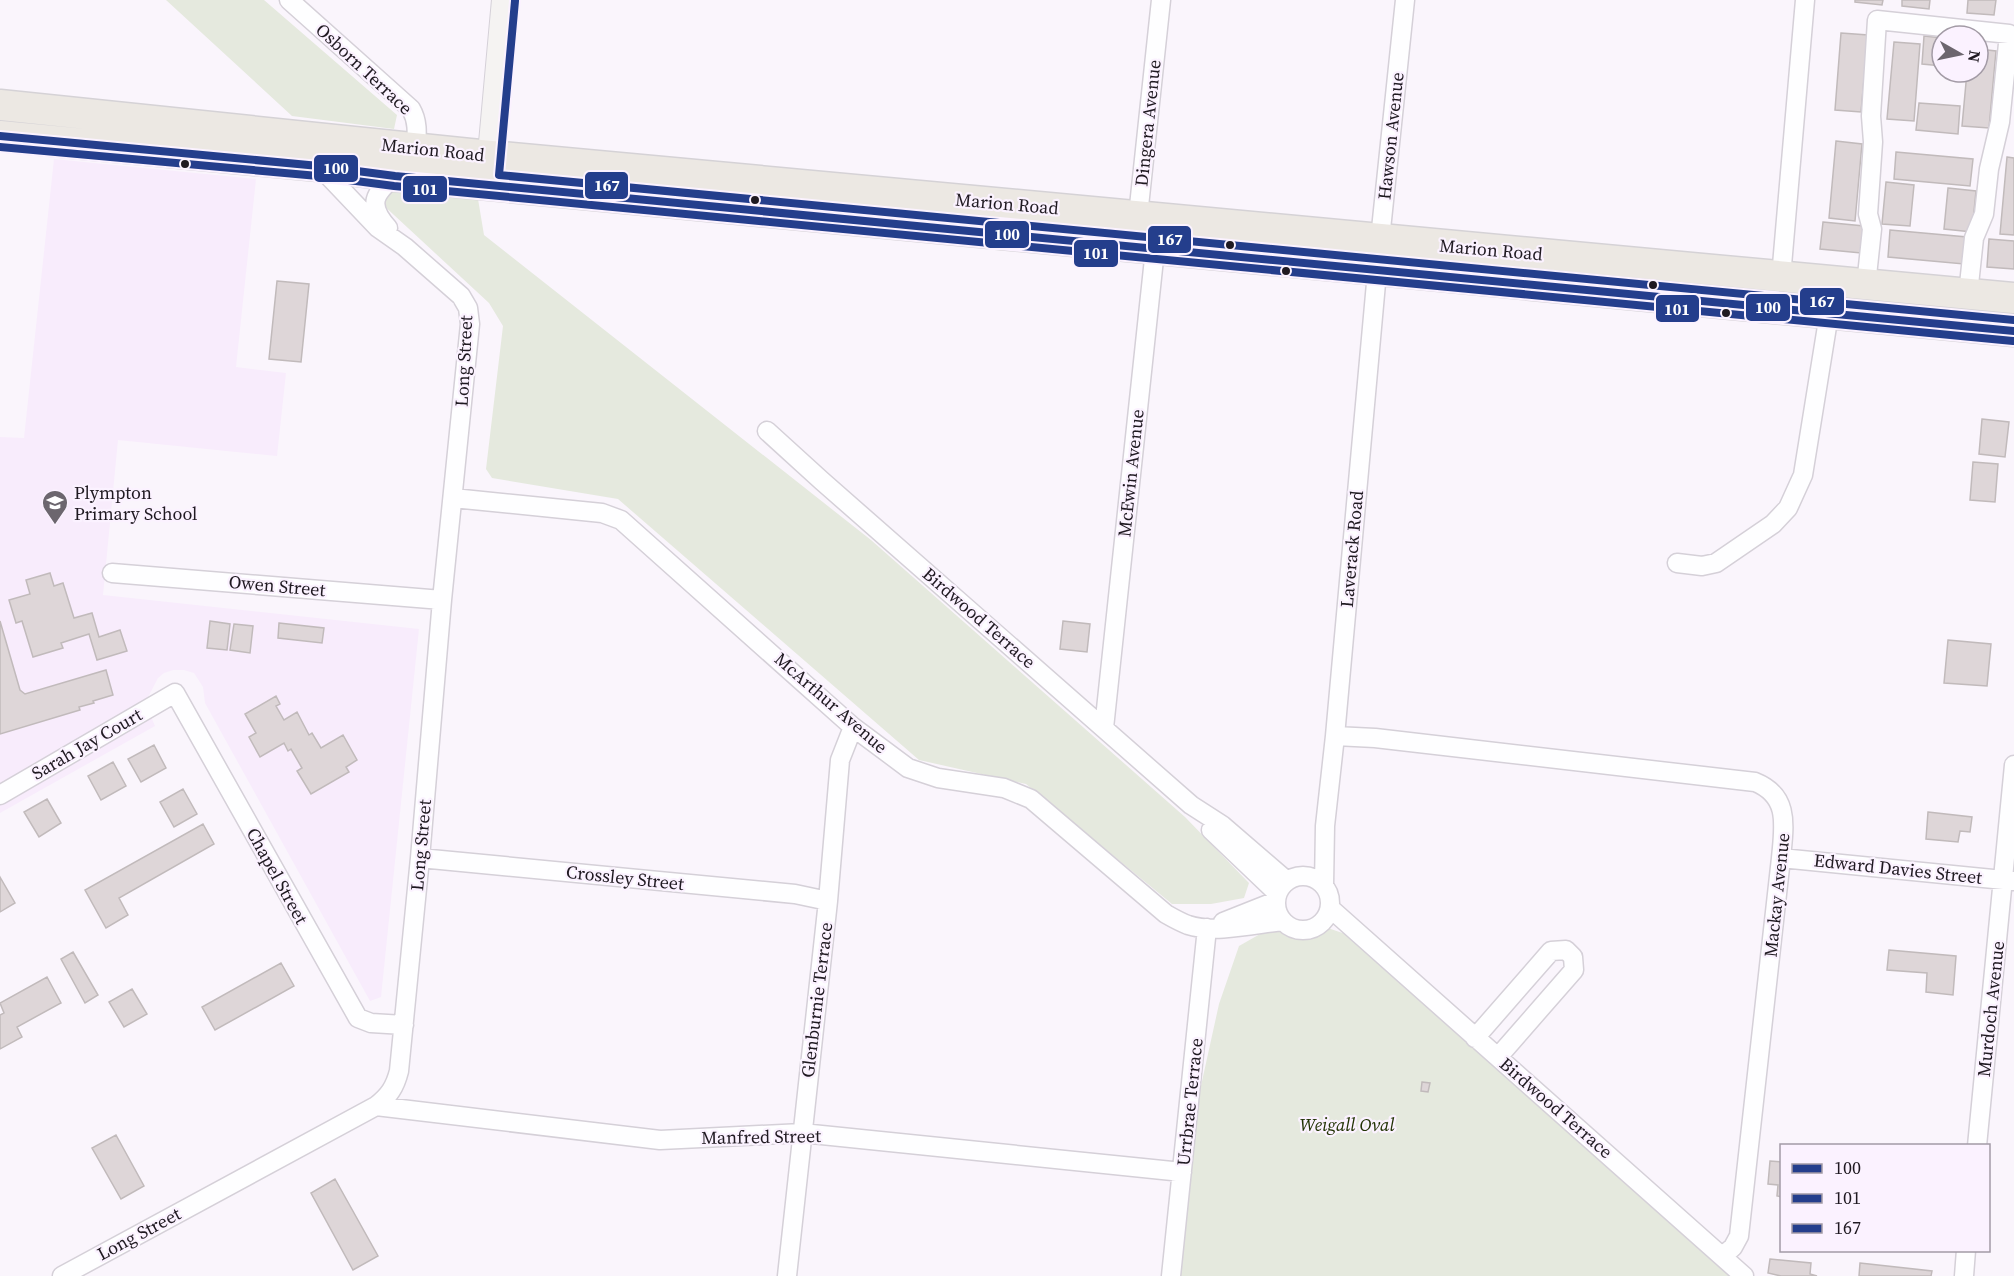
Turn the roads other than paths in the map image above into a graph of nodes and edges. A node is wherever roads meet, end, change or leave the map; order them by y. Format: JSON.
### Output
{"nodes":[{"id":1,"x":290,"y":0,"type":"edge"},
{"id":2,"x":505,"y":0,"type":"edge"},
{"id":3,"x":1161,"y":0,"type":"edge"},
{"id":4,"x":1405,"y":0,"type":"edge"},
{"id":5,"x":1805,"y":0,"type":"edge"},
{"id":6,"x":0,"y":105,"type":"edge"},
{"id":7,"x":0,"y":136,"type":"edge"},
{"id":8,"x":416,"y":147,"type":"junction"},
{"id":9,"x":319,"y":166,"type":"junction"},
{"id":10,"x":489,"y":170,"type":"junction"},
{"id":11,"x":395,"y":176,"type":"junction"},
{"id":12,"x":1148,"y":217,"type":"junction"},
{"id":13,"x":1380,"y":240,"type":"junction"},
{"id":14,"x":405,"y":247,"type":"junction"},
{"id":15,"x":1145,"y":247,"type":"junction"},
{"id":16,"x":1377,"y":271,"type":"junction"},
{"id":17,"x":1769,"y":276,"type":"junction"},
{"id":18,"x":1866,"y":285,"type":"junction"},
{"id":19,"x":1968,"y":294,"type":"junction"},
{"id":20,"x":2014,"y":298,"type":"edge"},
{"id":21,"x":1776,"y":309,"type":"junction"},
{"id":22,"x":1829,"y":314,"type":"junction"},
{"id":23,"x":2014,"y":331,"type":"edge"},
{"id":24,"x":767,"y":431,"type":"dead end"},
{"id":25,"x":453,"y":498,"type":"junction"},
{"id":26,"x":1677,"y":563,"type":"dead end"},
{"id":27,"x":112,"y":573,"type":"dead end"},
{"id":28,"x":442,"y":600,"type":"junction"},
{"id":29,"x":175,"y":693,"type":"joint"},
{"id":30,"x":853,"y":727,"type":"junction"},
{"id":31,"x":1104,"y":728,"type":"junction"},
{"id":32,"x":1335,"y":736,"type":"junction"},
{"id":33,"x":2014,"y":765,"type":"edge"},
{"id":34,"x":0,"y":795,"type":"edge"},
{"id":35,"x":1325,"y":826,"type":"junction"},
{"id":36,"x":420,"y":858,"type":"junction"},
{"id":37,"x":1781,"y":858,"type":"junction"},
{"id":38,"x":1307,"y":876,"type":"junction"},
{"id":39,"x":2009,"y":880,"type":"edge"},
{"id":40,"x":1324,"y":886,"type":"junction"},
{"id":41,"x":1280,"y":892,"type":"junction"},
{"id":42,"x":828,"y":901,"type":"junction"},
{"id":43,"x":1330,"y":908,"type":"junction"},
{"id":44,"x":1283,"y":921,"type":"junction"},
{"id":45,"x":1319,"y":925,"type":"junction"},
{"id":46,"x":1207,"y":928,"type":"junction"},
{"id":47,"x":1366,"y":941,"type":"junction"},
{"id":48,"x":404,"y":1025,"type":"junction"},
{"id":49,"x":1475,"y":1038,"type":"junction"},
{"id":50,"x":1498,"y":1057,"type":"junction"},
{"id":51,"x":376,"y":1106,"type":"junction"},
{"id":52,"x":801,"y":1133,"type":"junction"},
{"id":53,"x":1977,"y":1144,"type":"edge"},
{"id":54,"x":1182,"y":1172,"type":"junction"},
{"id":55,"x":1966,"y":1252,"type":"edge"},
{"id":56,"x":1724,"y":1256,"type":"junction"},
{"id":57,"x":62,"y":1276,"type":"edge"},
{"id":58,"x":787,"y":1276,"type":"edge"},
{"id":59,"x":1171,"y":1276,"type":"edge"},
{"id":60,"x":1744,"y":1276,"type":"edge"},
{"id":61,"x":1964,"y":1276,"type":"edge"}],
"edges":[{"from":1,"to":8,"type":"street","name":"Osborn Terrace"},
{"from":2,"to":10,"type":"street"},
{"from":3,"to":12,"type":"street","name":"Dingera Avenue"},
{"from":4,"to":13,"type":"street","name":"Hawson Avenue"},
{"from":5,"to":17,"type":"street"},
{"from":6,"to":8,"type":"main road","name":"Marion Road"},
{"from":7,"to":9,"type":"main road","name":"Marion Road"},
{"from":8,"to":10,"type":"main road","name":"Marion Road"},
{"from":9,"to":11,"type":"main road","name":"Marion Road"},
{"from":9,"to":14,"type":"street","name":"Long Street"},
{"from":10,"to":11,"type":"main road","name":"Marion Road"},
{"from":10,"to":12,"type":"main road","name":"Marion Road"},
{"from":10,"to":15,"type":"main road","name":"Marion Road"},
{"from":11,"to":14,"type":"street","name":"Long Street"},
{"from":12,"to":13,"type":"main road","name":"Marion Road"},
{"from":12,"to":15,"type":"street","name":"McEwin Avenue"},
{"from":13,"to":16,"type":"street","name":"Hawson Avenue"},
{"from":13,"to":17,"type":"main road","name":"Marion Road"},
{"from":14,"to":25,"type":"street","name":"Long Street"},
{"from":15,"to":16,"type":"main road","name":"Marion Road"},
{"from":15,"to":31,"type":"street","name":"McEwin Avenue"},
{"from":16,"to":21,"type":"main road","name":"Marion Road"},
{"from":16,"to":32,"type":"street","name":"Laverack Road"},
{"from":17,"to":18,"type":"main road","name":"Marion Road"},
{"from":17,"to":21,"type":"main road"},
{"from":18,"to":19,"type":"main road","name":"Marion Road"},
{"from":18,"to":19,"type":"street"},
{"from":19,"to":20,"type":"main road","name":"Marion Road"},
{"from":21,"to":22,"type":"main road","name":"Marion Road"},
{"from":22,"to":23,"type":"main road","name":"Marion Road"},
{"from":22,"to":26,"type":"street"},
{"from":24,"to":31,"type":"street","name":"Birdwood Terrace"},
{"from":25,"to":28,"type":"street","name":"Long Street"},
{"from":25,"to":30,"type":"street","name":"McArthur Avenue"},
{"from":27,"to":28,"type":"street","name":"Owen Street"},
{"from":28,"to":36,"type":"street","name":"Long Street"},
{"from":29,"to":34,"type":"street","name":"Sarah Jay Court"},
{"from":29,"to":48,"type":"street","name":"Chapel Street"},
{"from":30,"to":42,"type":"street","name":"Glenburnie Terrace"},
{"from":30,"to":46,"type":"street","name":"McArthur Avenue"},
{"from":31,"to":41,"type":"street","name":"Birdwood Terrace"},
{"from":32,"to":35,"type":"street","name":"Laverack Road"},
{"from":32,"to":37,"type":"street","name":"Mackay Avenue"},
{"from":33,"to":39,"type":"street","name":"Murdoch Avenue"},
{"from":35,"to":38,"type":"street","name":"Laverack Road"},
{"from":35,"to":40,"type":"street","name":"Laverack Road"},
{"from":36,"to":42,"type":"street","name":"Crossley Street"},
{"from":36,"to":48,"type":"street","name":"Long Street"},
{"from":37,"to":39,"type":"street","name":"Edward Davies Street"},
{"from":37,"to":56,"type":"street","name":"Mackay Avenue"},
{"from":38,"to":40,"type":"street"},
{"from":38,"to":41,"type":"street"},
{"from":39,"to":53,"type":"street","name":"Murdoch Avenue"},
{"from":40,"to":43,"type":"street"},
{"from":41,"to":44,"type":"street"},
{"from":41,"to":46,"type":"street"},
{"from":42,"to":52,"type":"street","name":"Glenburnie Terrace"},
{"from":43,"to":45,"type":"street"},
{"from":43,"to":47,"type":"street","name":"Birdwood Terrace"},
{"from":44,"to":45,"type":"street"},
{"from":44,"to":46,"type":"street","name":"McArthur Avenue"},
{"from":45,"to":47,"type":"street","name":"Birdwood Terrace"},
{"from":46,"to":54,"type":"street","name":"Urrbrae Terrace"},
{"from":47,"to":49,"type":"street","name":"Birdwood Terrace"},
{"from":48,"to":51,"type":"street","name":"Long Street"},
{"from":49,"to":50,"type":"street","name":"Birdwood Terrace"},
{"from":49,"to":50,"type":"street"},
{"from":50,"to":56,"type":"street","name":"Birdwood Terrace"},
{"from":51,"to":52,"type":"street","name":"Manfred Street"},
{"from":51,"to":57,"type":"street","name":"Long Street"},
{"from":52,"to":54,"type":"street","name":"Manfred Street"},
{"from":52,"to":58,"type":"street","name":"Glenburnie Terrace"},
{"from":54,"to":59,"type":"street","name":"Urrbrae Terrace"},
{"from":55,"to":61,"type":"street"},
{"from":56,"to":60,"type":"street","name":"Birdwood Terrace"}]}
